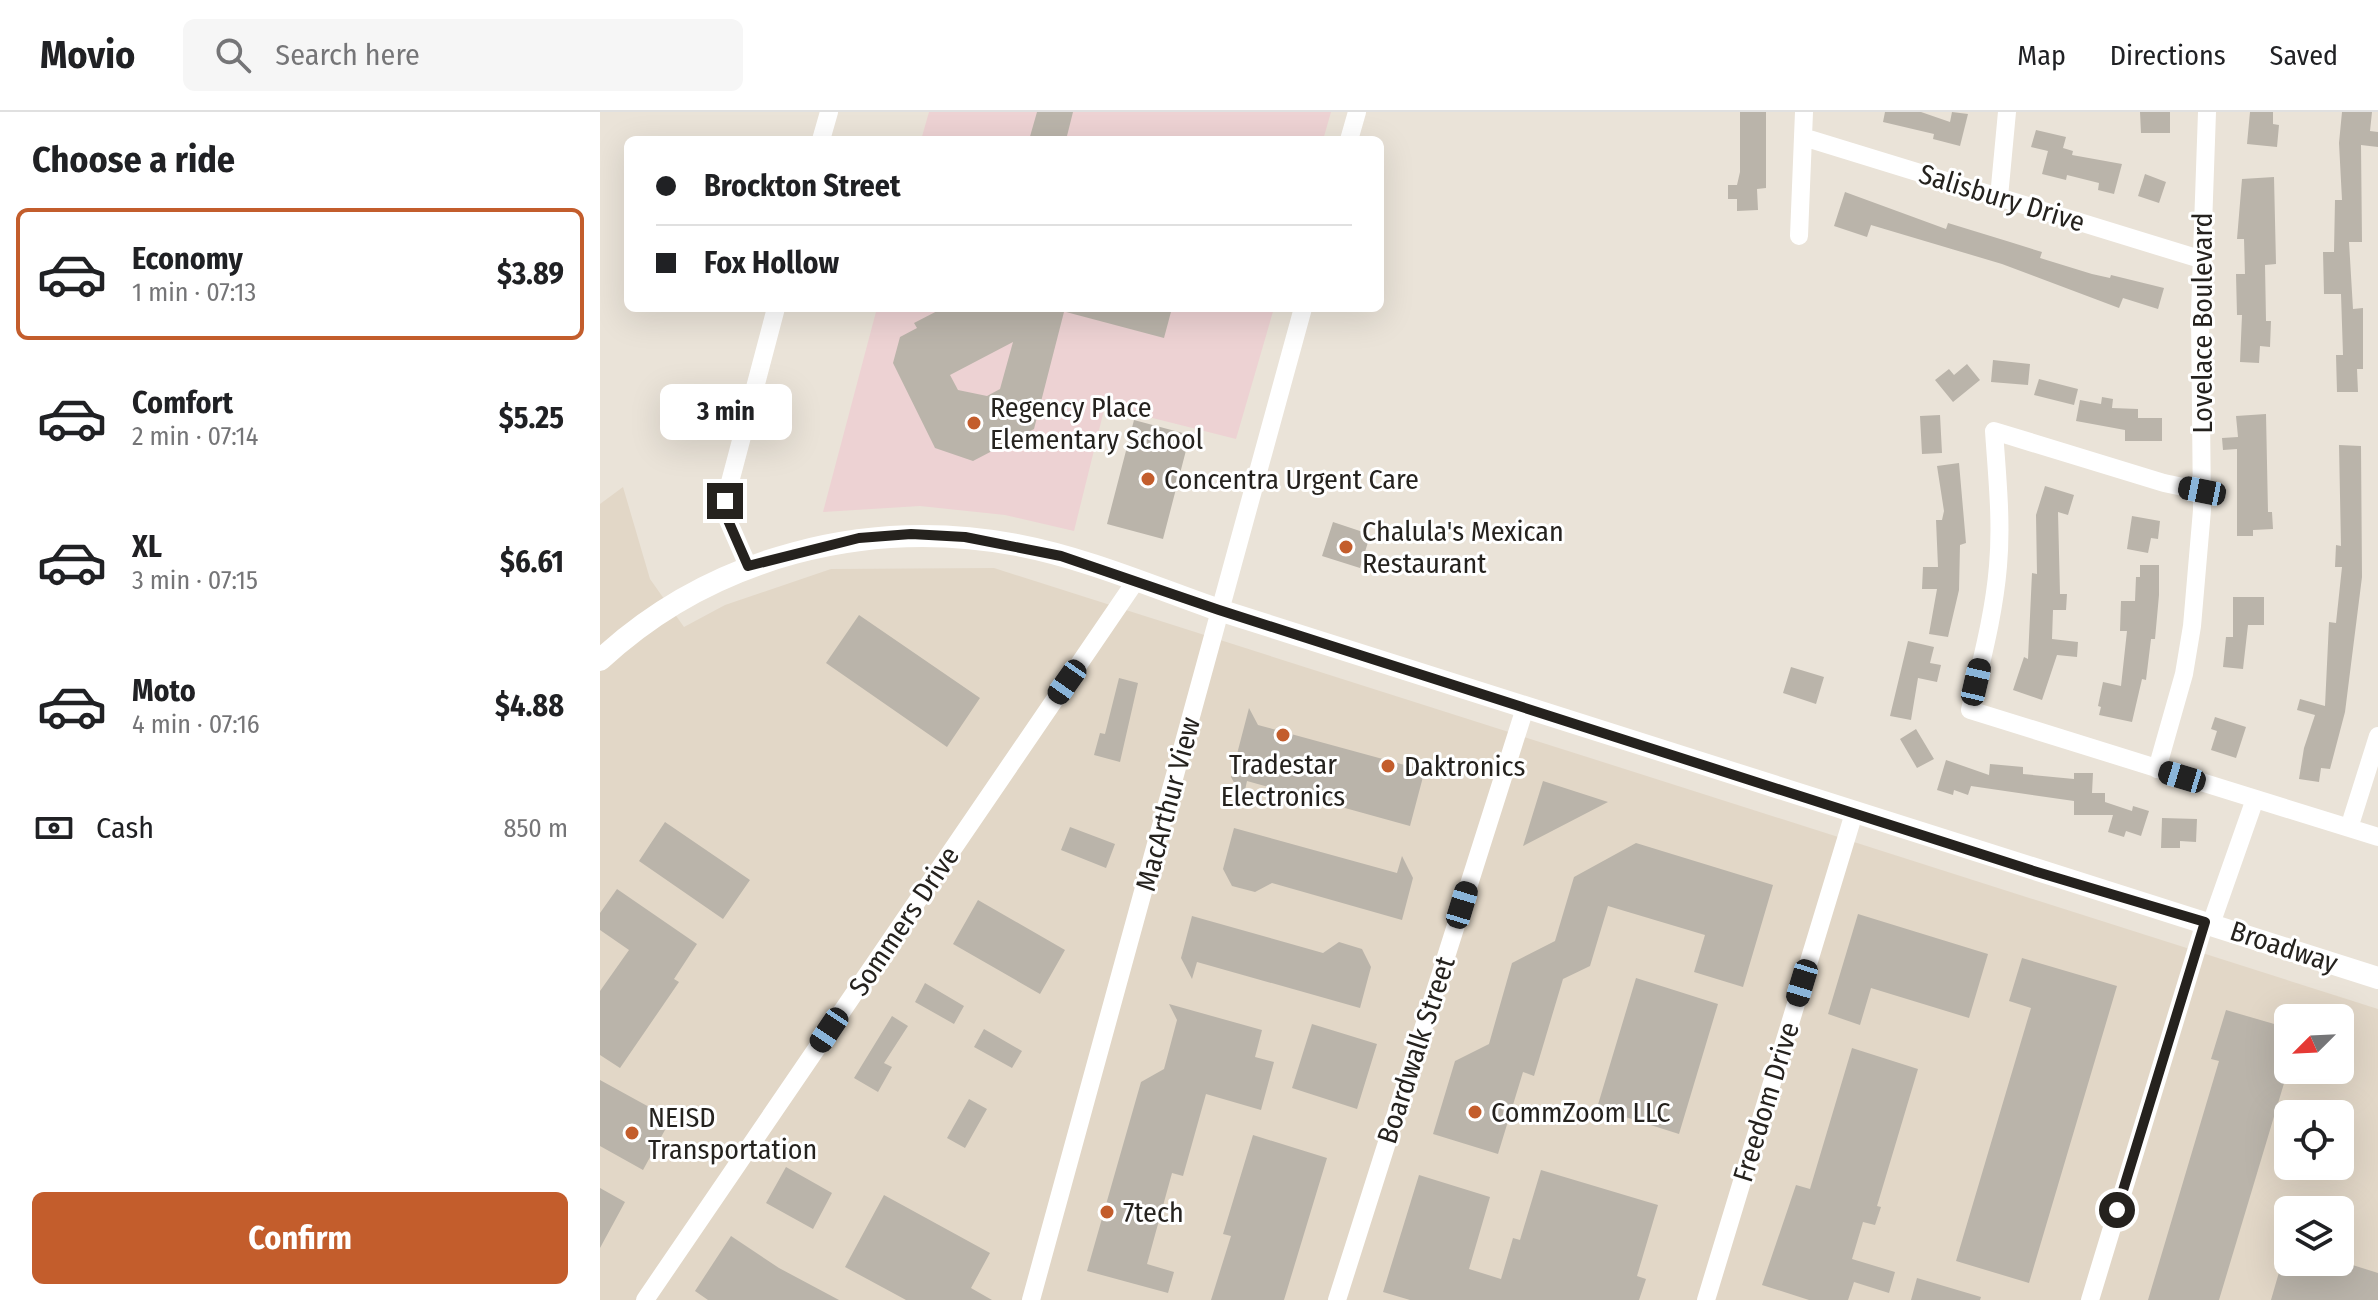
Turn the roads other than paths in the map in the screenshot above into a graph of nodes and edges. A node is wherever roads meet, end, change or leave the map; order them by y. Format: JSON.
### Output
{"nodes":[{"id":1,"x":829,"y":112,"type":"edge"},
{"id":2,"x":1357,"y":112,"type":"edge"},
{"id":3,"x":1804,"y":112,"type":"edge"},
{"id":4,"x":2007,"y":112,"type":"edge"},
{"id":5,"x":2207,"y":112,"type":"edge"},
{"id":6,"x":822,"y":136,"type":"edge"},
{"id":7,"x":1350,"y":136,"type":"edge"},
{"id":8,"x":1803,"y":137,"type":"junction"},
{"id":9,"x":1999,"y":197,"type":"junction"},
{"id":10,"x":1799,"y":236,"type":"dead end"},
{"id":11,"x":2200,"y":259,"type":"junction"},
{"id":12,"x":775,"y":312,"type":"edge"},
{"id":13,"x":1302,"y":312,"type":"edge"},
{"id":14,"x":2202,"y":491,"type":"junction"},
{"id":15,"x":748,"y":566,"type":"junction"},
{"id":16,"x":1135,"y":582,"type":"junction"},
{"id":17,"x":1219,"y":610,"type":"junction"},
{"id":18,"x":600,"y":660,"type":"edge"},
{"id":19,"x":1525,"y":708,"type":"junction"},
{"id":20,"x":2378,"y":736,"type":"edge"},
{"id":21,"x":2157,"y":769,"type":"junction"},
{"id":22,"x":2255,"y":799,"type":"junction"},
{"id":23,"x":1854,"y":813,"type":"junction"},
{"id":24,"x":2349,"y":828,"type":"junction"},
{"id":25,"x":2378,"y":837,"type":"edge"},
{"id":26,"x":2208,"y":923,"type":"junction"},
{"id":27,"x":2378,"y":978,"type":"edge"},
{"id":28,"x":645,"y":1300,"type":"edge"},
{"id":29,"x":1031,"y":1300,"type":"edge"},
{"id":30,"x":1337,"y":1300,"type":"edge"},
{"id":31,"x":1706,"y":1300,"type":"edge"},
{"id":32,"x":2090,"y":1300,"type":"edge"}],
"edges":[{"from":1,"to":6,"type":"street"},
{"from":2,"to":7,"type":"street"},
{"from":3,"to":8,"type":"street"},
{"from":4,"to":9,"type":"street"},
{"from":5,"to":11,"type":"street","name":"Lovelace Boulevard"},
{"from":8,"to":9,"type":"street","name":"Salisbury Drive"},
{"from":8,"to":10,"type":"street"},
{"from":9,"to":11,"type":"street","name":"Salisbury Drive"},
{"from":11,"to":14,"type":"street","name":"Lovelace Boulevard"},
{"from":12,"to":15,"type":"street"},
{"from":13,"to":17,"type":"street","name":"MacArthur View"},
{"from":14,"to":21,"type":"street","name":"Lovelace Boulevard"},
{"from":14,"to":21,"type":"street"},
{"from":15,"to":16,"type":"main road","name":"Broadway"},
{"from":15,"to":18,"type":"main road","name":"Broadway"},
{"from":16,"to":17,"type":"main road","name":"Broadway"},
{"from":16,"to":28,"type":"street","name":"Sommers Drive"},
{"from":17,"to":19,"type":"main road","name":"Broadway"},
{"from":17,"to":29,"type":"street","name":"MacArthur View"},
{"from":19,"to":23,"type":"main road","name":"Broadway"},
{"from":19,"to":30,"type":"street","name":"Boardwalk Street"},
{"from":20,"to":24,"type":"street"},
{"from":21,"to":22,"type":"street"},
{"from":22,"to":24,"type":"street"},
{"from":22,"to":26,"type":"street"},
{"from":23,"to":26,"type":"main road","name":"Broadway"},
{"from":23,"to":31,"type":"street","name":"Freedom Drive"},
{"from":24,"to":25,"type":"street"},
{"from":26,"to":27,"type":"main road","name":"Broadway"},
{"from":26,"to":32,"type":"street"}]}
